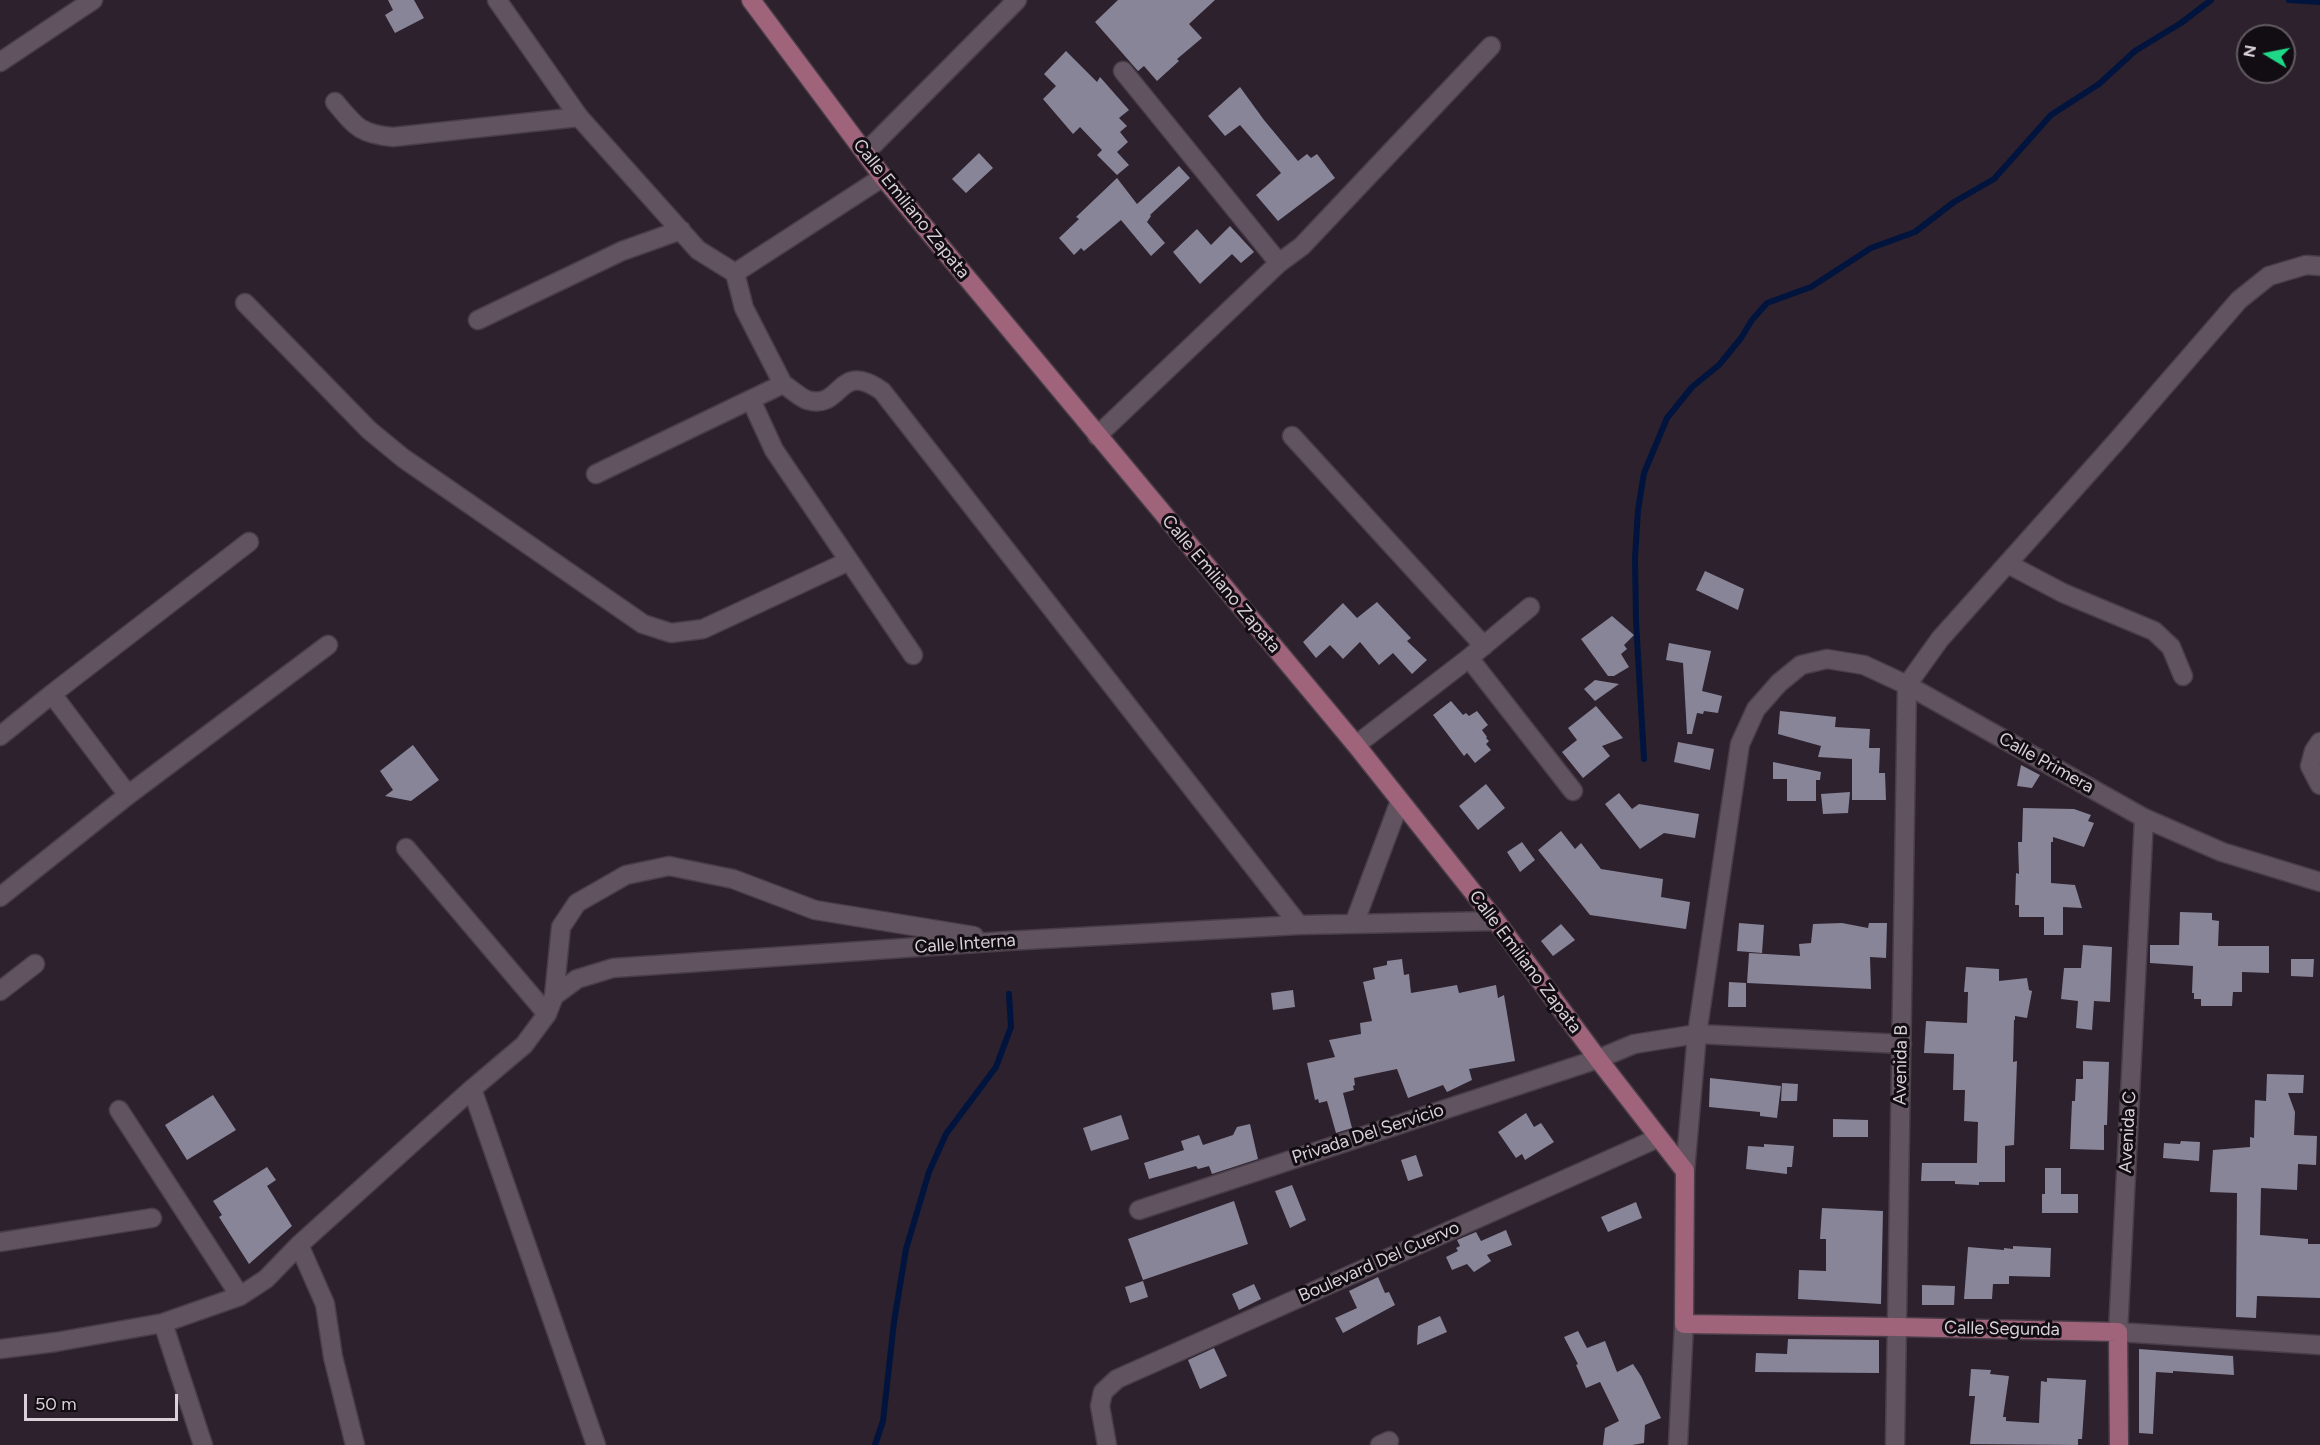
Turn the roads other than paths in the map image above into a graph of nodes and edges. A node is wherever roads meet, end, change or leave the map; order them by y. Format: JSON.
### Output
{"nodes":[{"id":1,"x":93,"y":0,"type":"edge"},
{"id":2,"x":497,"y":0,"type":"edge"},
{"id":3,"x":751,"y":0,"type":"edge"},
{"id":4,"x":1017,"y":0,"type":"edge"},
{"id":5,"x":1491,"y":46,"type":"dead end"},
{"id":6,"x":0,"y":62,"type":"edge"},
{"id":7,"x":1123,"y":71,"type":"dead end"},
{"id":8,"x":335,"y":102,"type":"dead end"},
{"id":9,"x":579,"y":117,"type":"junction"},
{"id":10,"x":866,"y":152,"type":"junction"},
{"id":11,"x":883,"y":177,"type":"junction"},
{"id":12,"x":681,"y":230,"type":"junction"},
{"id":13,"x":1279,"y":263,"type":"junction"},
{"id":14,"x":2320,"y":266,"type":"edge"},
{"id":15,"x":735,"y":273,"type":"junction"},
{"id":16,"x":245,"y":303,"type":"dead end"},
{"id":17,"x":478,"y":320,"type":"dead end"},
{"id":18,"x":783,"y":384,"type":"junction"},
{"id":19,"x":751,"y":400,"type":"junction"},
{"id":20,"x":1097,"y":436,"type":"junction"},
{"id":21,"x":1292,"y":436,"type":"dead end"},
{"id":22,"x":596,"y":474,"type":"dead end"},
{"id":23,"x":249,"y":542,"type":"dead end"},
{"id":24,"x":849,"y":561,"type":"junction"},
{"id":25,"x":2008,"y":564,"type":"junction"},
{"id":26,"x":1530,"y":607,"type":"dead end"},
{"id":27,"x":328,"y":645,"type":"dead end"},
{"id":28,"x":1484,"y":646,"type":"junction"},
{"id":29,"x":913,"y":655,"type":"dead end"},
{"id":30,"x":1469,"y":658,"type":"junction"},
{"id":31,"x":2183,"y":676,"type":"dead end"},
{"id":32,"x":1907,"y":685,"type":"junction"},
{"id":33,"x":52,"y":694,"type":"junction"},
{"id":34,"x":0,"y":736,"type":"edge"},
{"id":35,"x":2320,"y":741,"type":"edge"},
{"id":36,"x":1356,"y":745,"type":"junction"},
{"id":37,"x":2320,"y":785,"type":"edge"},
{"id":38,"x":1573,"y":791,"type":"dead end"},
{"id":39,"x":128,"y":795,"type":"junction"},
{"id":40,"x":1400,"y":801,"type":"junction"},
{"id":41,"x":2144,"y":819,"type":"junction"},
{"id":42,"x":406,"y":848,"type":"dead end"},
{"id":43,"x":2320,"y":882,"type":"edge"},
{"id":44,"x":0,"y":897,"type":"edge"},
{"id":45,"x":1496,"y":921,"type":"junction"},
{"id":46,"x":1299,"y":924,"type":"junction"},
{"id":47,"x":1354,"y":924,"type":"junction"},
{"id":48,"x":1006,"y":941,"type":"junction"},
{"id":49,"x":35,"y":964,"type":"dead end"},
{"id":50,"x":0,"y":991,"type":"edge"},
{"id":51,"x":554,"y":996,"type":"junction"},
{"id":52,"x":547,"y":1014,"type":"junction"},
{"id":53,"x":1697,"y":1034,"type":"junction"},
{"id":54,"x":1902,"y":1044,"type":"junction"},
{"id":55,"x":1598,"y":1059,"type":"junction"},
{"id":56,"x":472,"y":1089,"type":"junction"},
{"id":57,"x":119,"y":1110,"type":"dead end"},
{"id":58,"x":1658,"y":1138,"type":"junction"},
{"id":59,"x":1685,"y":1171,"type":"junction"},
{"id":60,"x":1139,"y":1210,"type":"dead end"},
{"id":61,"x":152,"y":1218,"type":"dead end"},
{"id":62,"x":0,"y":1242,"type":"edge"},
{"id":63,"x":299,"y":1245,"type":"junction"},
{"id":64,"x":240,"y":1296,"type":"junction"},
{"id":65,"x":163,"y":1323,"type":"junction"},
{"id":66,"x":1684,"y":1324,"type":"junction"},
{"id":67,"x":1896,"y":1326,"type":"junction"},
{"id":68,"x":2118,"y":1332,"type":"junction"},
{"id":69,"x":2320,"y":1345,"type":"edge"},
{"id":70,"x":0,"y":1350,"type":"edge"},
{"id":71,"x":203,"y":1445,"type":"edge"},
{"id":72,"x":355,"y":1445,"type":"edge"},
{"id":73,"x":596,"y":1445,"type":"edge"},
{"id":74,"x":1107,"y":1445,"type":"edge"},
{"id":75,"x":1678,"y":1445,"type":"edge"},
{"id":76,"x":1895,"y":1445,"type":"edge"},
{"id":77,"x":2120,"y":1445,"type":"edge"}],
"edges":[{"from":1,"to":6,"type":"street"},
{"from":2,"to":9,"type":"street"},
{"from":3,"to":10,"type":"main road","name":"Calle Emiliano Zapata"},
{"from":4,"to":10,"type":"street"},
{"from":5,"to":13,"type":"street"},
{"from":7,"to":13,"type":"street"},
{"from":8,"to":9,"type":"street"},
{"from":9,"to":12,"type":"street"},
{"from":10,"to":11,"type":"main road","name":"Calle Emiliano Zapata"},
{"from":11,"to":15,"type":"street"},
{"from":11,"to":20,"type":"main road","name":"Calle Emiliano Zapata"},
{"from":12,"to":15,"type":"street"},
{"from":12,"to":17,"type":"street"},
{"from":13,"to":20,"type":"street"},
{"from":14,"to":25,"type":"street"},
{"from":15,"to":18,"type":"street"},
{"from":16,"to":24,"type":"street"},
{"from":18,"to":19,"type":"street"},
{"from":18,"to":46,"type":"street"},
{"from":19,"to":22,"type":"street"},
{"from":19,"to":24,"type":"street"},
{"from":20,"to":36,"type":"main road","name":"Calle Emiliano Zapata"},
{"from":21,"to":28,"type":"street"},
{"from":23,"to":33,"type":"street"},
{"from":24,"to":29,"type":"street"},
{"from":25,"to":31,"type":"street"},
{"from":25,"to":32,"type":"street"},
{"from":26,"to":28,"type":"street"},
{"from":27,"to":39,"type":"street"},
{"from":28,"to":30,"type":"street"},
{"from":30,"to":36,"type":"street"},
{"from":30,"to":38,"type":"street"},
{"from":32,"to":41,"type":"street","name":"Calle Primera"},
{"from":32,"to":53,"type":"street","name":"Calle Primera"},
{"from":32,"to":54,"type":"street","name":"Avenida B"},
{"from":33,"to":34,"type":"street"},
{"from":33,"to":39,"type":"street"},
{"from":35,"to":37,"type":"street"},
{"from":36,"to":40,"type":"main road","name":"Calle Emiliano Zapata"},
{"from":39,"to":44,"type":"street"},
{"from":40,"to":45,"type":"main road","name":"Calle Emiliano Zapata"},
{"from":40,"to":47,"type":"street"},
{"from":41,"to":43,"type":"street","name":"Calle Primera"},
{"from":41,"to":68,"type":"street","name":"Avenida C"},
{"from":42,"to":52,"type":"street"},
{"from":45,"to":47,"type":"street","name":"Calle Interna"},
{"from":45,"to":55,"type":"main road","name":"Calle Emiliano Zapata"},
{"from":46,"to":47,"type":"street","name":"Calle Interna"},
{"from":46,"to":48,"type":"street","name":"Calle Interna"},
{"from":48,"to":51,"type":"street","name":"Calle Interna"},
{"from":48,"to":51,"type":"street"},
{"from":49,"to":50,"type":"street"},
{"from":51,"to":52,"type":"street"},
{"from":52,"to":56,"type":"street"},
{"from":53,"to":54,"type":"street","name":"Privada Del Servicio"},
{"from":53,"to":55,"type":"street","name":"Privada Del Servicio"},
{"from":53,"to":59,"type":"street"},
{"from":54,"to":67,"type":"street","name":"Avenida B"},
{"from":55,"to":58,"type":"main road","name":"Calle Emiliano Zapata"},
{"from":55,"to":60,"type":"street","name":"Privada Del Servicio"},
{"from":56,"to":63,"type":"street"},
{"from":56,"to":73,"type":"street"},
{"from":57,"to":64,"type":"street"},
{"from":58,"to":59,"type":"main road","name":"Calle Emiliano Zapata"},
{"from":58,"to":74,"type":"street","name":"Boulevard Del Cuervo"},
{"from":59,"to":66,"type":"main road"},
{"from":61,"to":62,"type":"street"},
{"from":63,"to":64,"type":"street"},
{"from":63,"to":72,"type":"street"},
{"from":64,"to":65,"type":"street"},
{"from":65,"to":70,"type":"street"},
{"from":65,"to":71,"type":"street"},
{"from":66,"to":67,"type":"main road","name":"Calle Segunda"},
{"from":66,"to":75,"type":"street"},
{"from":67,"to":68,"type":"main road","name":"Calle Segunda"},
{"from":67,"to":76,"type":"street","name":"Avenida B"},
{"from":68,"to":69,"type":"street","name":"Calle Segunda"},
{"from":68,"to":77,"type":"main road","name":"Avenida C"}]}
